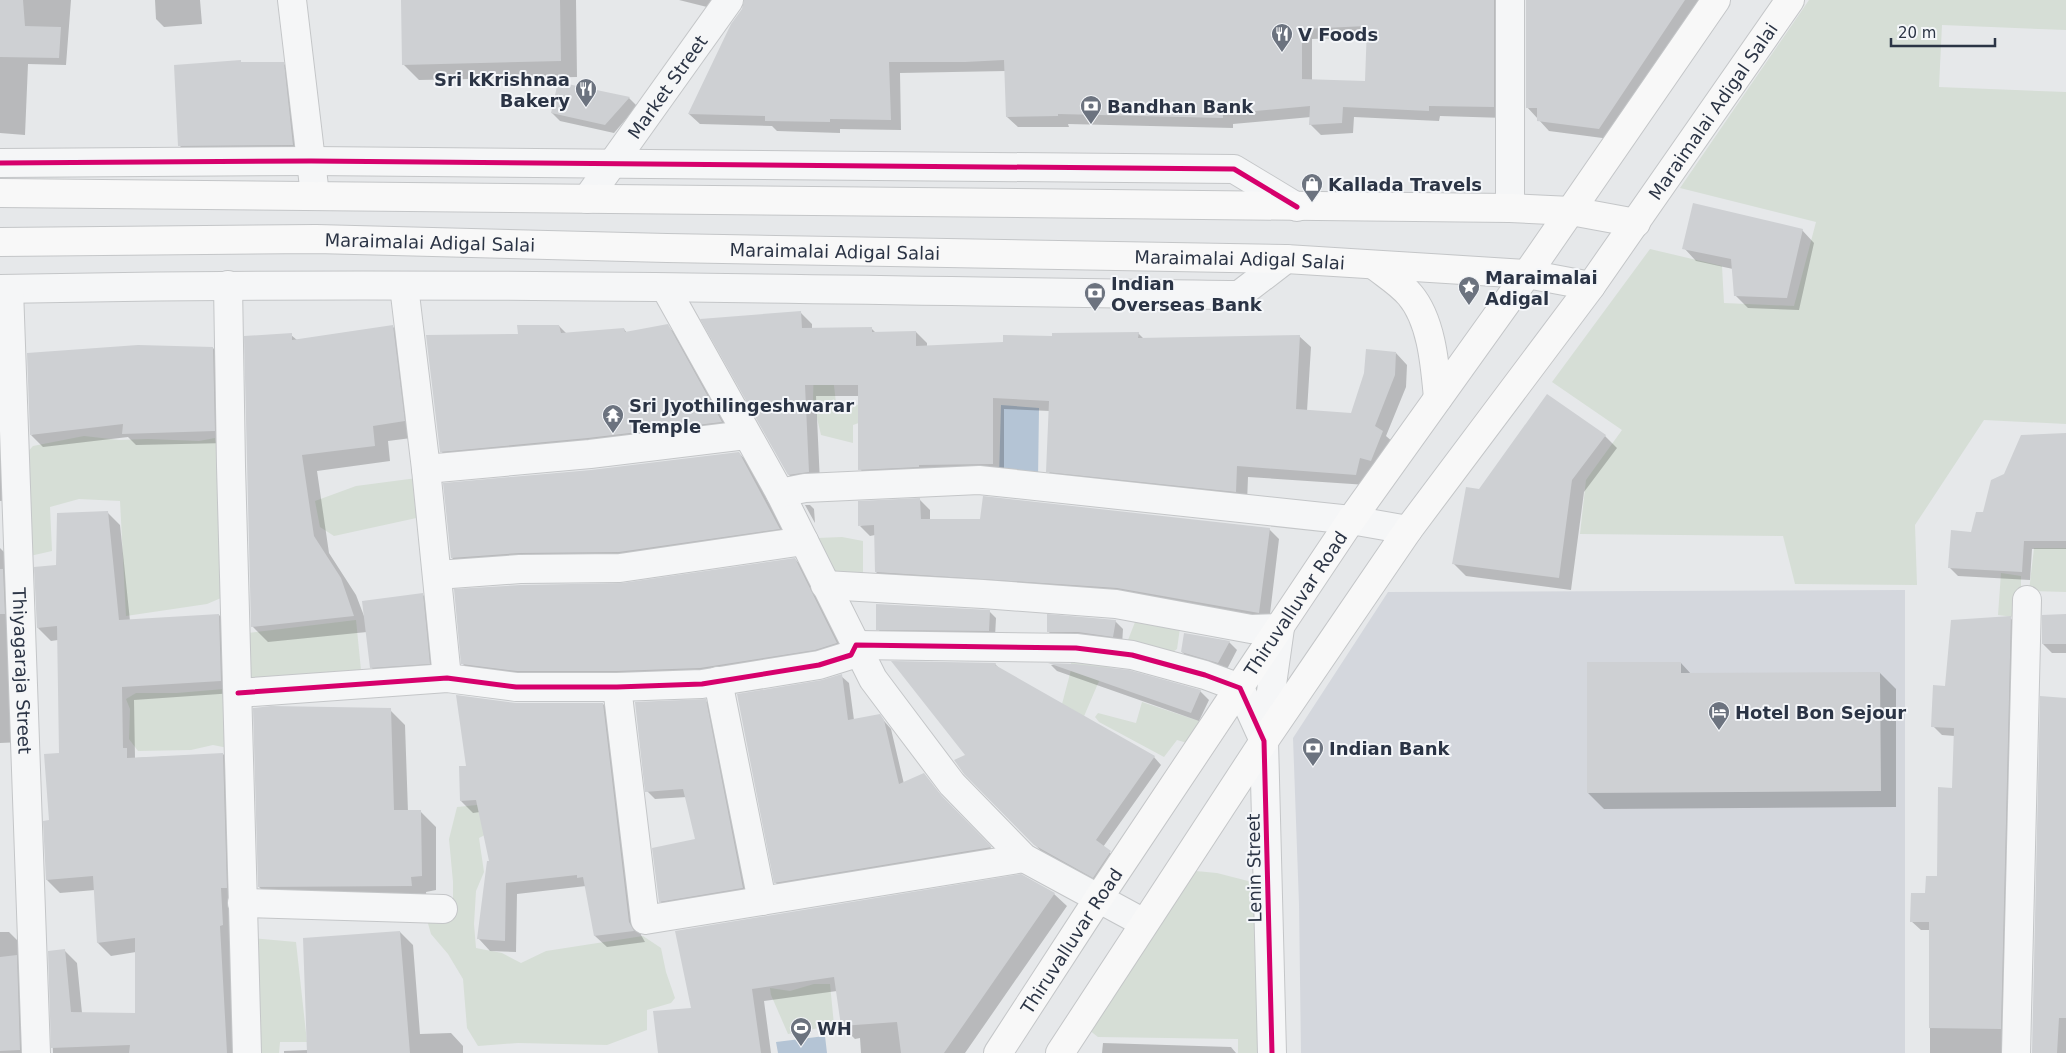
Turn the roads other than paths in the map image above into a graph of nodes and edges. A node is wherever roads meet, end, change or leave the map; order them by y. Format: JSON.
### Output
{"nodes":[{"id":1,"x":292,"y":0,"type":"edge"},
{"id":2,"x":730,"y":0,"type":"edge"},
{"id":3,"x":1510,"y":0,"type":"edge"},
{"id":4,"x":1716,"y":0,"type":"edge"},
{"id":5,"x":1790,"y":0,"type":"edge"},
{"id":6,"x":311,"y":161,"type":"junction"},
{"id":7,"x":0,"y":162,"type":"edge"},
{"id":8,"x":612,"y":164,"type":"junction"},
{"id":9,"x":0,"y":193,"type":"edge"},
{"id":10,"x":315,"y":196,"type":"junction"},
{"id":11,"x":586,"y":199,"type":"junction"},
{"id":12,"x":1297,"y":207,"type":"junction"},
{"id":13,"x":1510,"y":208,"type":"junction"},
{"id":14,"x":1571,"y":211,"type":"junction"},
{"id":15,"x":1636,"y":223,"type":"junction"},
{"id":16,"x":0,"y":242,"type":"edge"},
{"id":17,"x":1286,"y":259,"type":"junction"},
{"id":18,"x":1374,"y":265,"type":"junction"},
{"id":19,"x":1527,"y":274,"type":"junction"},
{"id":20,"x":228,"y":285,"type":"junction"},
{"id":21,"x":404,"y":286,"type":"junction"},
{"id":22,"x":1591,"y":286,"type":"junction"},
{"id":23,"x":5,"y":289,"type":"edge"},
{"id":24,"x":666,"y":289,"type":"junction"},
{"id":25,"x":1438,"y":398,"type":"junction"},
{"id":26,"x":746,"y":435,"type":"junction"},
{"id":27,"x":426,"y":470,"type":"junction"},
{"id":28,"x":780,"y":493,"type":"junction"},
{"id":29,"x":1351,"y":520,"type":"junction"},
{"id":30,"x":1408,"y":530,"type":"junction"},
{"id":31,"x":804,"y":541,"type":"junction"},
{"id":32,"x":437,"y":575,"type":"junction"},
{"id":33,"x":825,"y":585,"type":"junction"},
{"id":34,"x":2027,"y":600,"type":"dead end"},
{"id":35,"x":1280,"y":628,"type":"junction"},
{"id":36,"x":856,"y":645,"type":"junction"},
{"id":37,"x":447,"y":678,"type":"junction"},
{"id":38,"x":718,"y":681,"type":"junction"},
{"id":39,"x":617,"y":687,"type":"junction"},
{"id":40,"x":1240,"y":688,"type":"junction"},
{"id":41,"x":238,"y":692,"type":"junction"},
{"id":42,"x":1264,"y":741,"type":"junction"},
{"id":43,"x":1024,"y":858,"type":"junction"},
{"id":44,"x":1098,"y":899,"type":"junction"},
{"id":45,"x":762,"y":901,"type":"junction"},
{"id":46,"x":242,"y":903,"type":"junction"},
{"id":47,"x":443,"y":909,"type":"dead end"},
{"id":48,"x":1144,"y":923,"type":"junction"},
{"id":49,"x":36,"y":1053,"type":"edge"},
{"id":50,"x":247,"y":1053,"type":"edge"},
{"id":51,"x":998,"y":1053,"type":"edge"},
{"id":52,"x":1060,"y":1053,"type":"edge"},
{"id":53,"x":1272,"y":1053,"type":"edge"},
{"id":54,"x":2016,"y":1053,"type":"edge"}],
"edges":[{"from":1,"to":6,"type":"street"},
{"from":2,"to":8,"type":"street","name":"Market Street"},
{"from":3,"to":13,"type":"street"},
{"from":4,"to":14,"type":"main road"},
{"from":5,"to":15,"type":"main road","name":"Maraimalai Adigal Salai"},
{"from":6,"to":7,"type":"street"},
{"from":6,"to":8,"type":"street"},
{"from":6,"to":10,"type":"street"},
{"from":8,"to":11,"type":"street","name":"Market Street"},
{"from":8,"to":12,"type":"street"},
{"from":9,"to":10,"type":"main road"},
{"from":10,"to":11,"type":"main road"},
{"from":11,"to":12,"type":"main road"},
{"from":12,"to":13,"type":"main road"},
{"from":13,"to":14,"type":"main road"},
{"from":14,"to":15,"type":"main road"},
{"from":14,"to":19,"type":"main road","name":"Thiruvalluvar Road"},
{"from":15,"to":22,"type":"main road","name":"Maraimalai Adigal Salai"},
{"from":16,"to":17,"type":"main road","name":"Maraimalai Adigal Salai"},
{"from":17,"to":18,"type":"main road","name":"Maraimalai Adigal Salai"},
{"from":17,"to":24,"type":"street"},
{"from":18,"to":19,"type":"main road","name":"Maraimalai Adigal Salai"},
{"from":18,"to":25,"type":"main road"},
{"from":19,"to":22,"type":"main road","name":"Maraimalai Adigal Salai"},
{"from":19,"to":25,"type":"main road","name":"Thiruvalluvar Road"},
{"from":20,"to":21,"type":"street"},
{"from":20,"to":23,"type":"street"},
{"from":20,"to":41,"type":"street"},
{"from":21,"to":24,"type":"street"},
{"from":21,"to":27,"type":"street"},
{"from":22,"to":30,"type":"main road"},
{"from":23,"to":49,"type":"street","name":"Thiyagaraja Street"},
{"from":24,"to":26,"type":"street"},
{"from":25,"to":29,"type":"main road","name":"Thiruvalluvar Road"},
{"from":26,"to":27,"type":"street"},
{"from":26,"to":28,"type":"street"},
{"from":27,"to":32,"type":"street"},
{"from":28,"to":29,"type":"street"},
{"from":28,"to":31,"type":"street"},
{"from":29,"to":30,"type":"street"},
{"from":29,"to":35,"type":"main road","name":"Thiruvalluvar Road"},
{"from":30,"to":42,"type":"main road"},
{"from":31,"to":32,"type":"street"},
{"from":31,"to":33,"type":"street"},
{"from":32,"to":37,"type":"street"},
{"from":33,"to":35,"type":"street"},
{"from":33,"to":36,"type":"street"},
{"from":34,"to":54,"type":"street"},
{"from":35,"to":40,"type":"main road","name":"Thiruvalluvar Road"},
{"from":35,"to":42,"type":"street"},
{"from":36,"to":38,"type":"street"},
{"from":36,"to":40,"type":"street"},
{"from":36,"to":43,"type":"street"},
{"from":37,"to":39,"type":"street"},
{"from":37,"to":41,"type":"street"},
{"from":38,"to":39,"type":"street"},
{"from":38,"to":45,"type":"street"},
{"from":39,"to":45,"type":"street"},
{"from":40,"to":42,"type":"street","name":"Lenin Street"},
{"from":40,"to":44,"type":"main road","name":"Thiruvalluvar Road"},
{"from":41,"to":46,"type":"street"},
{"from":42,"to":48,"type":"main road"},
{"from":42,"to":53,"type":"street","name":"Lenin Street"},
{"from":43,"to":44,"type":"street"},
{"from":43,"to":45,"type":"street"},
{"from":44,"to":48,"type":"street"},
{"from":44,"to":51,"type":"main road","name":"Thiruvalluvar Road"},
{"from":46,"to":47,"type":"street"},
{"from":46,"to":50,"type":"street"},
{"from":48,"to":52,"type":"main road"}]}
